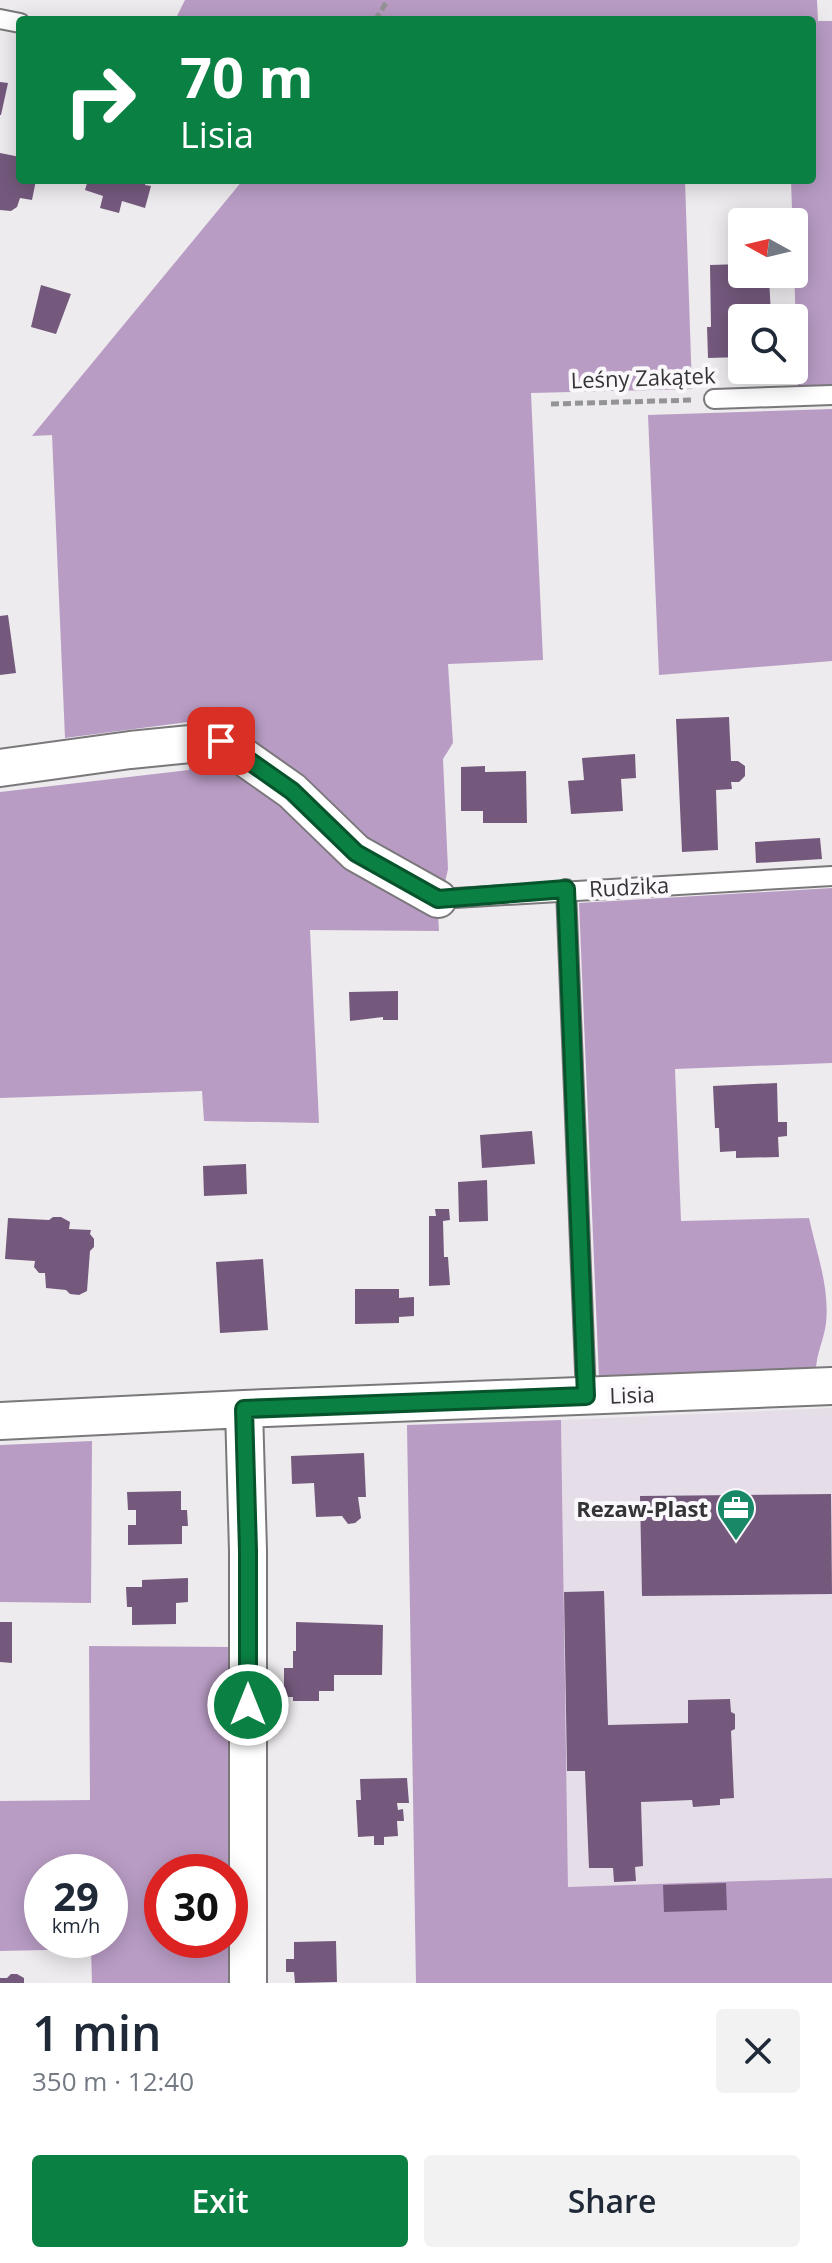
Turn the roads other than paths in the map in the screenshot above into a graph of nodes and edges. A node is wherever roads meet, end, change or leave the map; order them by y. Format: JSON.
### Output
{"nodes":[{"id":1,"x":832,"y":395,"type":"edge"},
{"id":2,"x":714,"y":399,"type":"road end"},
{"id":3,"x":0,"y":768,"type":"edge"},
{"id":4,"x":832,"y":876,"type":"edge"},
{"id":5,"x":566,"y":889,"type":"junction"},
{"id":6,"x":438,"y":899,"type":"joint"},
{"id":7,"x":832,"y":1386,"type":"edge"},
{"id":8,"x":586,"y":1396,"type":"junction"},
{"id":9,"x":244,"y":1409,"type":"junction"},
{"id":10,"x":0,"y":1421,"type":"edge"},
{"id":11,"x":248,"y":1983,"type":"edge"}],
"edges":[{"from":1,"to":2,"type":"lane","name":"Leśny Zakątek"},
{"from":3,"to":6,"type":"street","name":"Rudzika"},
{"from":4,"to":5,"type":"lane","name":"Rudzika"},
{"from":5,"to":6,"type":"lane","name":"Rudzika"},
{"from":5,"to":8,"type":"lane"},
{"from":7,"to":8,"type":"street","name":"Lisia"},
{"from":8,"to":9,"type":"street","name":"Lisia"},
{"from":9,"to":10,"type":"street","name":"Lisia"},
{"from":9,"to":11,"type":"street"}]}
